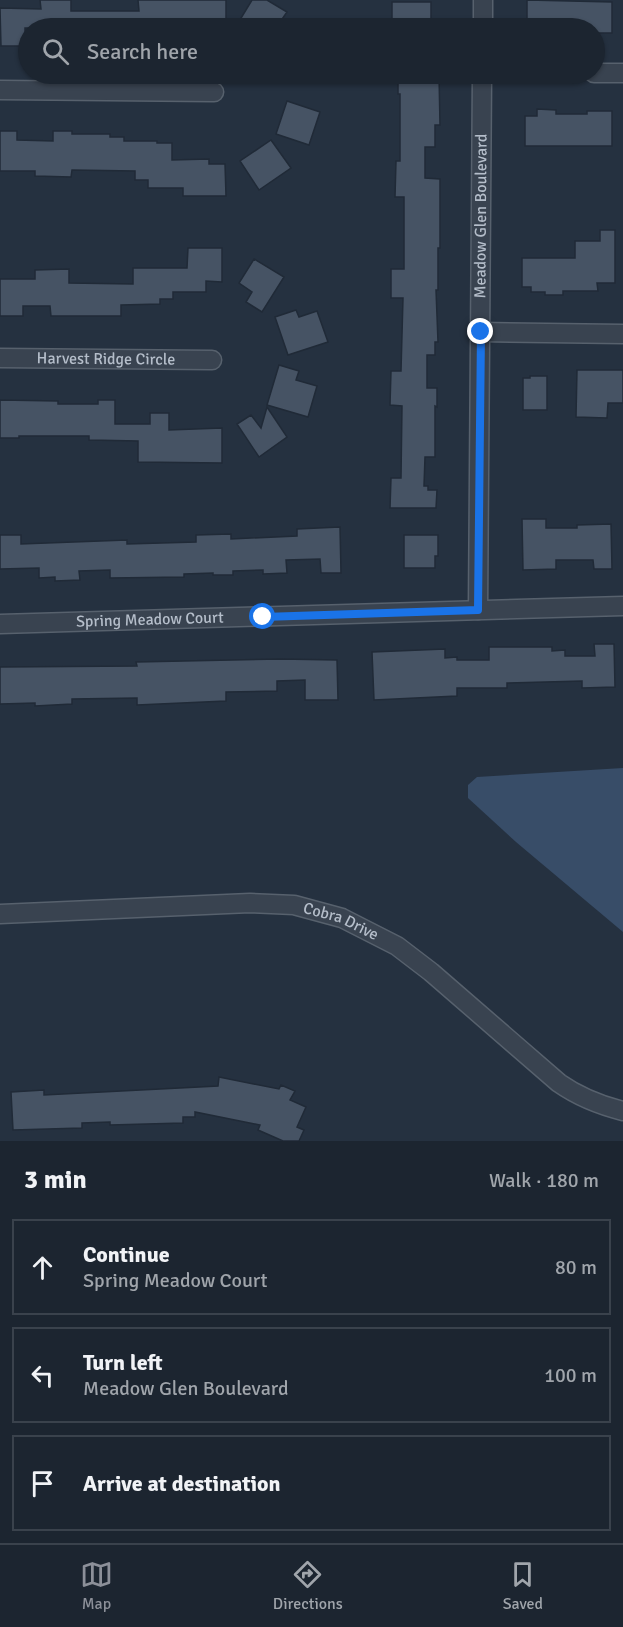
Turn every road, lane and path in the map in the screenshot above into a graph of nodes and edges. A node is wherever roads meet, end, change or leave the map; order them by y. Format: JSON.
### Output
{"nodes":[{"id":1,"x":483,"y":0,"type":"edge"},
{"id":2,"x":483,"y":18,"type":"edge"},
{"id":3,"x":605,"y":73,"type":"edge"},
{"id":4,"x":623,"y":73,"type":"edge"},
{"id":5,"x":482,"y":84,"type":"edge"},
{"id":6,"x":0,"y":90,"type":"edge"},
{"id":7,"x":214,"y":92,"type":"dead end"},
{"id":8,"x":481,"y":332,"type":"junction"},
{"id":9,"x":623,"y":334,"type":"edge"},
{"id":10,"x":0,"y":358,"type":"edge"},
{"id":11,"x":212,"y":360,"type":"dead end"},
{"id":12,"x":623,"y":606,"type":"edge"},
{"id":13,"x":478,"y":610,"type":"junction"},
{"id":14,"x":0,"y":624,"type":"edge"},
{"id":15,"x":0,"y":914,"type":"edge"},
{"id":16,"x":623,"y":1111,"type":"edge"}],
"edges":[{"from":1,"to":2,"type":"street"},
{"from":3,"to":4,"type":"street"},
{"from":5,"to":8,"type":"street","name":"Meadow Glen Boulevard"},
{"from":6,"to":7,"type":"street"},
{"from":8,"to":9,"type":"street"},
{"from":8,"to":13,"type":"street","name":"Meadow Glen Boulevard"},
{"from":10,"to":11,"type":"street","name":"Harvest Ridge Circle"},
{"from":12,"to":13,"type":"street","name":"Spring Meadow Court"},
{"from":13,"to":14,"type":"street","name":"Spring Meadow Court"},
{"from":15,"to":16,"type":"street","name":"Cobra Drive"}]}
